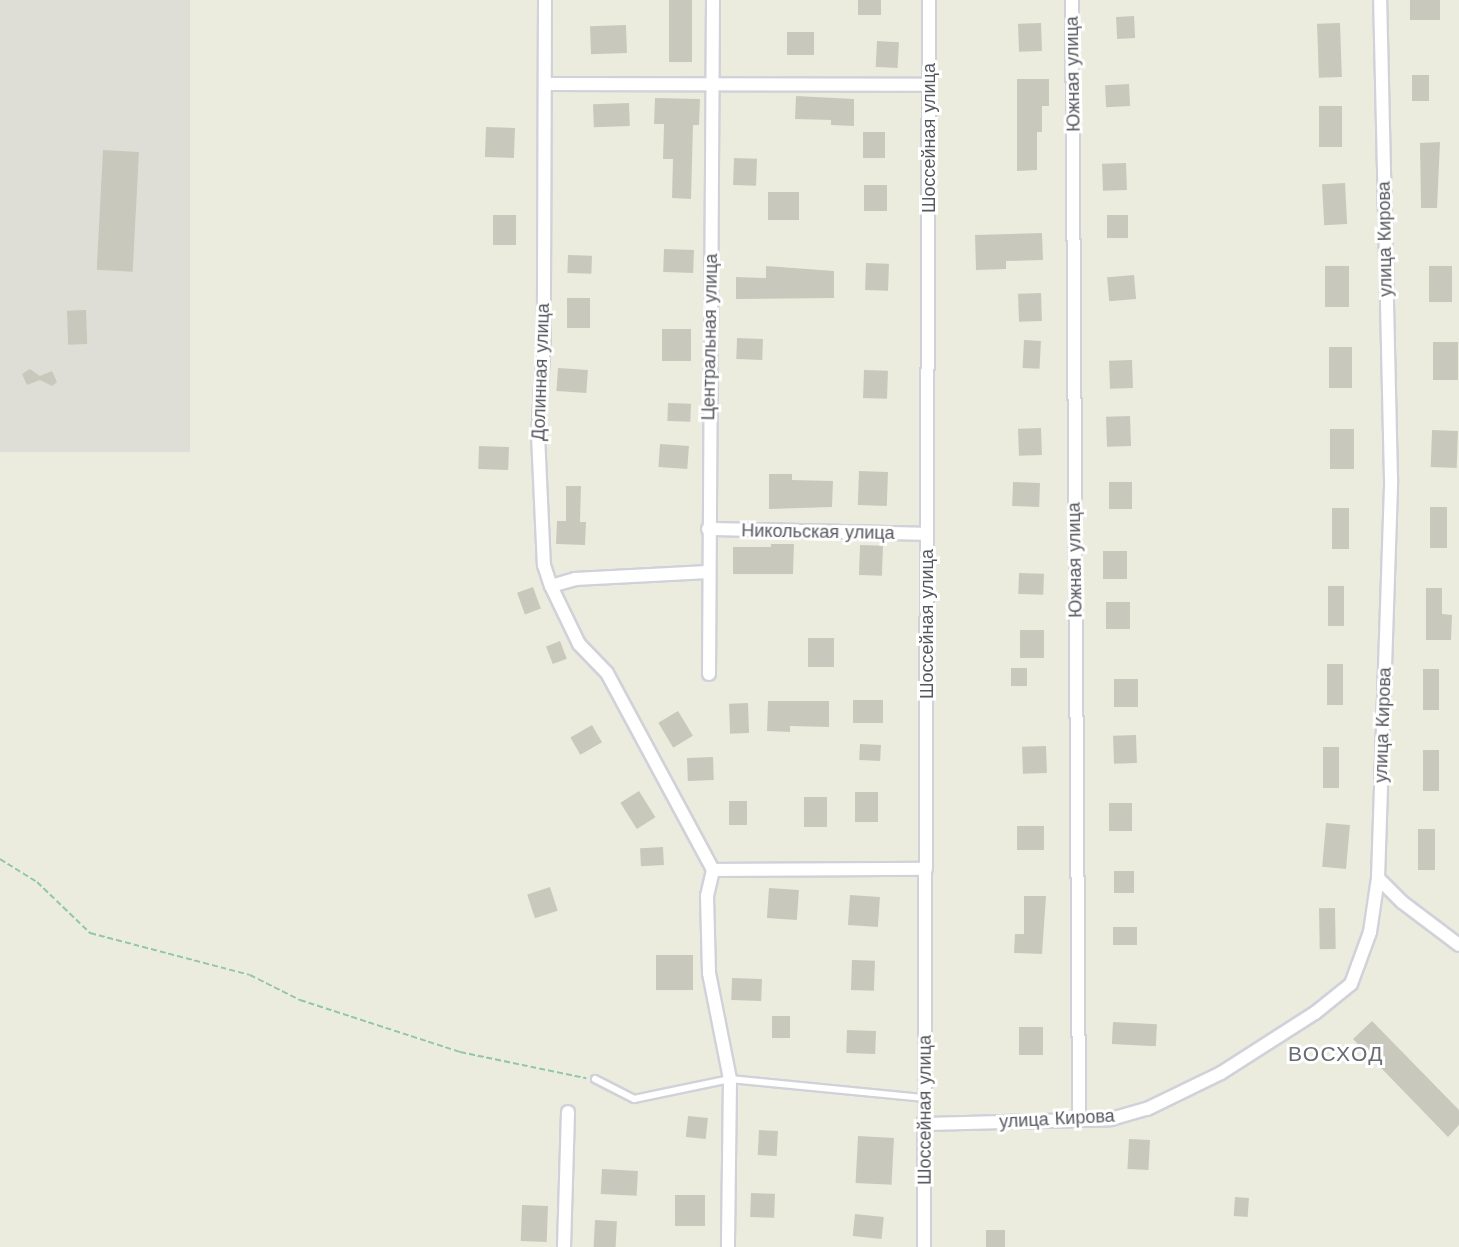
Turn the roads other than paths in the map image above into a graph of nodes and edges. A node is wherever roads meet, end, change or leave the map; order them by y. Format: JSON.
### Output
{"nodes":[{"id":1,"x":545,"y":0,"type":"edge"},
{"id":2,"x":713,"y":0,"type":"edge"},
{"id":3,"x":929,"y":0,"type":"edge"},
{"id":4,"x":1072,"y":0,"type":"edge"},
{"id":5,"x":1380,"y":0,"type":"edge"},
{"id":6,"x":713,"y":81,"type":"junction"},
{"id":7,"x":546,"y":84,"type":"junction"},
{"id":8,"x":929,"y":85,"type":"junction"},
{"id":9,"x":708,"y":529,"type":"junction"},
{"id":10,"x":927,"y":534,"type":"junction"},
{"id":11,"x":708,"y":572,"type":"junction"},
{"id":12,"x":551,"y":586,"type":"junction"},
{"id":13,"x":709,"y":674,"type":"dead end"},
{"id":14,"x":926,"y":869,"type":"junction"},
{"id":15,"x":713,"y":870,"type":"junction"},
{"id":16,"x":1378,"y":878,"type":"junction"},
{"id":17,"x":1459,"y":945,"type":"edge"},
{"id":18,"x":730,"y":1078,"type":"junction"},
{"id":19,"x":596,"y":1079,"type":"road end"},
{"id":20,"x":926,"y":1098,"type":"junction"},
{"id":21,"x":568,"y":1112,"type":"dead end"},
{"id":22,"x":1079,"y":1120,"type":"junction"},
{"id":23,"x":926,"y":1124,"type":"junction"},
{"id":24,"x":564,"y":1247,"type":"edge"},
{"id":25,"x":728,"y":1247,"type":"edge"},
{"id":26,"x":924,"y":1247,"type":"edge"}],
"edges":[{"from":1,"to":7,"type":"street","name":"Долинная улица"},
{"from":2,"to":6,"type":"street","name":"Центральная улица"},
{"from":3,"to":8,"type":"street","name":"Шоссейная улица"},
{"from":4,"to":22,"type":"street","name":"Южная улица"},
{"from":5,"to":16,"type":"street","name":"улица Кирова"},
{"from":6,"to":7,"type":"street"},
{"from":6,"to":8,"type":"street"},
{"from":6,"to":9,"type":"street","name":"Центральная улица"},
{"from":7,"to":12,"type":"street","name":"Долинная улица"},
{"from":8,"to":10,"type":"street","name":"Шоссейная улица"},
{"from":9,"to":10,"type":"street","name":"Никольская улица"},
{"from":9,"to":11,"type":"street","name":"Центральная улица"},
{"from":10,"to":14,"type":"street","name":"Шоссейная улица"},
{"from":11,"to":12,"type":"street"},
{"from":11,"to":13,"type":"street","name":"Центральная улица"},
{"from":12,"to":15,"type":"street","name":"Долинная улица"},
{"from":14,"to":15,"type":"street"},
{"from":14,"to":20,"type":"street","name":"Шоссейная улица"},
{"from":15,"to":18,"type":"street"},
{"from":16,"to":17,"type":"street"},
{"from":16,"to":22,"type":"street","name":"улица Кирова"},
{"from":18,"to":19,"type":"lane"},
{"from":18,"to":20,"type":"lane"},
{"from":18,"to":25,"type":"street"},
{"from":20,"to":23,"type":"street","name":"Шоссейная улица"},
{"from":21,"to":24,"type":"street"},
{"from":22,"to":23,"type":"street","name":"улица Кирова"},
{"from":23,"to":26,"type":"street","name":"Шоссейная улица"}]}
